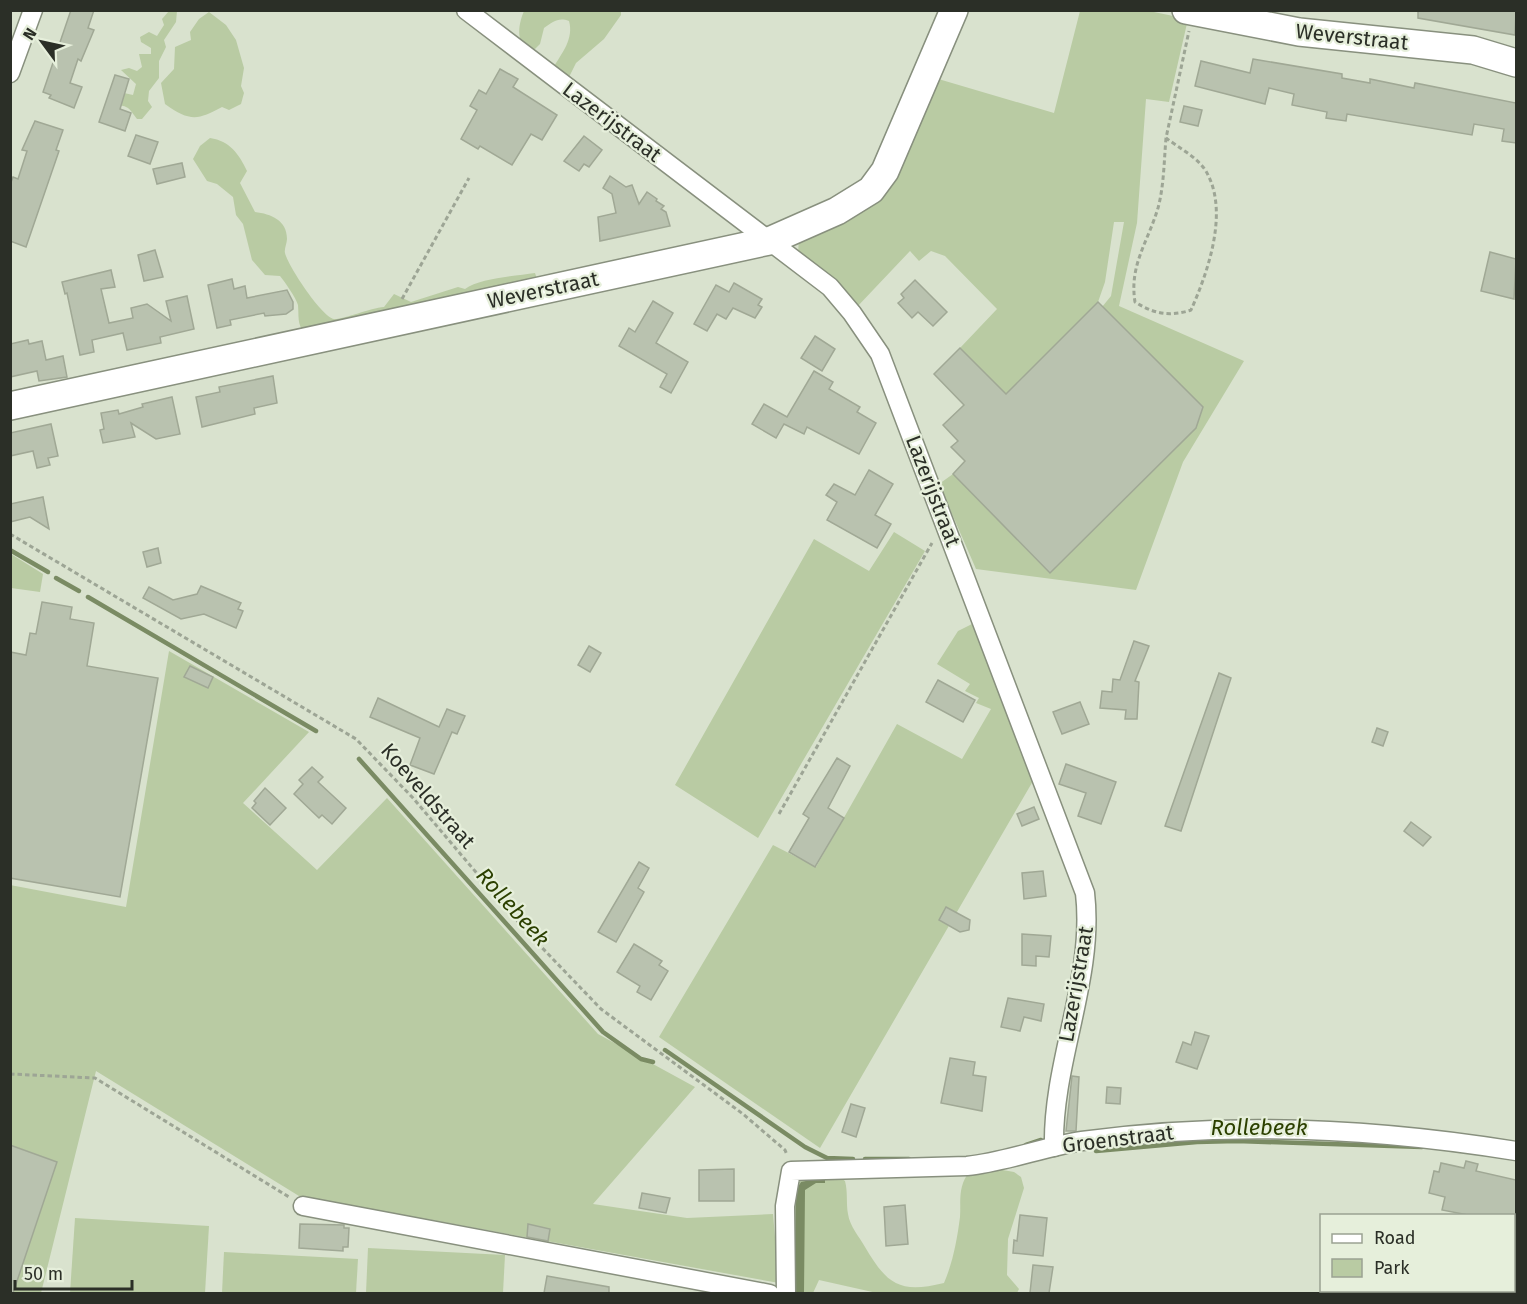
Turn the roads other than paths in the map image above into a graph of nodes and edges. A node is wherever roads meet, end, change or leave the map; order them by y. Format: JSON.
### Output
{"nodes":[{"id":1,"x":33,"y":10,"type":"edge"},
{"id":2,"x":466,"y":10,"type":"edge"},
{"id":3,"x":954,"y":10,"type":"edge"},
{"id":4,"x":1190,"y":11,"type":"edge"},
{"id":5,"x":1516,"y":63,"type":"edge"},
{"id":6,"x":10,"y":73,"type":"edge"},
{"id":7,"x":769,"y":241,"type":"junction"},
{"id":8,"x":10,"y":406,"type":"edge"},
{"id":9,"x":1054,"y":1147,"type":"junction"},
{"id":10,"x":1516,"y":1150,"type":"edge"},
{"id":11,"x":303,"y":1206,"type":"road end"},
{"id":12,"x":770,"y":1293,"type":"edge"},
{"id":13,"x":786,"y":1293,"type":"edge"}],
"edges":[{"from":1,"to":6,"type":"street"},
{"from":2,"to":7,"type":"street","name":"Lazerijstraat"},
{"from":3,"to":7,"type":"street","name":"Weverstraat"},
{"from":4,"to":5,"type":"street","name":"Weverstraat"},
{"from":7,"to":8,"type":"street","name":"Weverstraat"},
{"from":7,"to":9,"type":"street","name":"Lazerijstraat"},
{"from":9,"to":10,"type":"street","name":"Groenstraat"},
{"from":9,"to":13,"type":"street","name":"Groenstraat"},
{"from":11,"to":12,"type":"street"}]}
